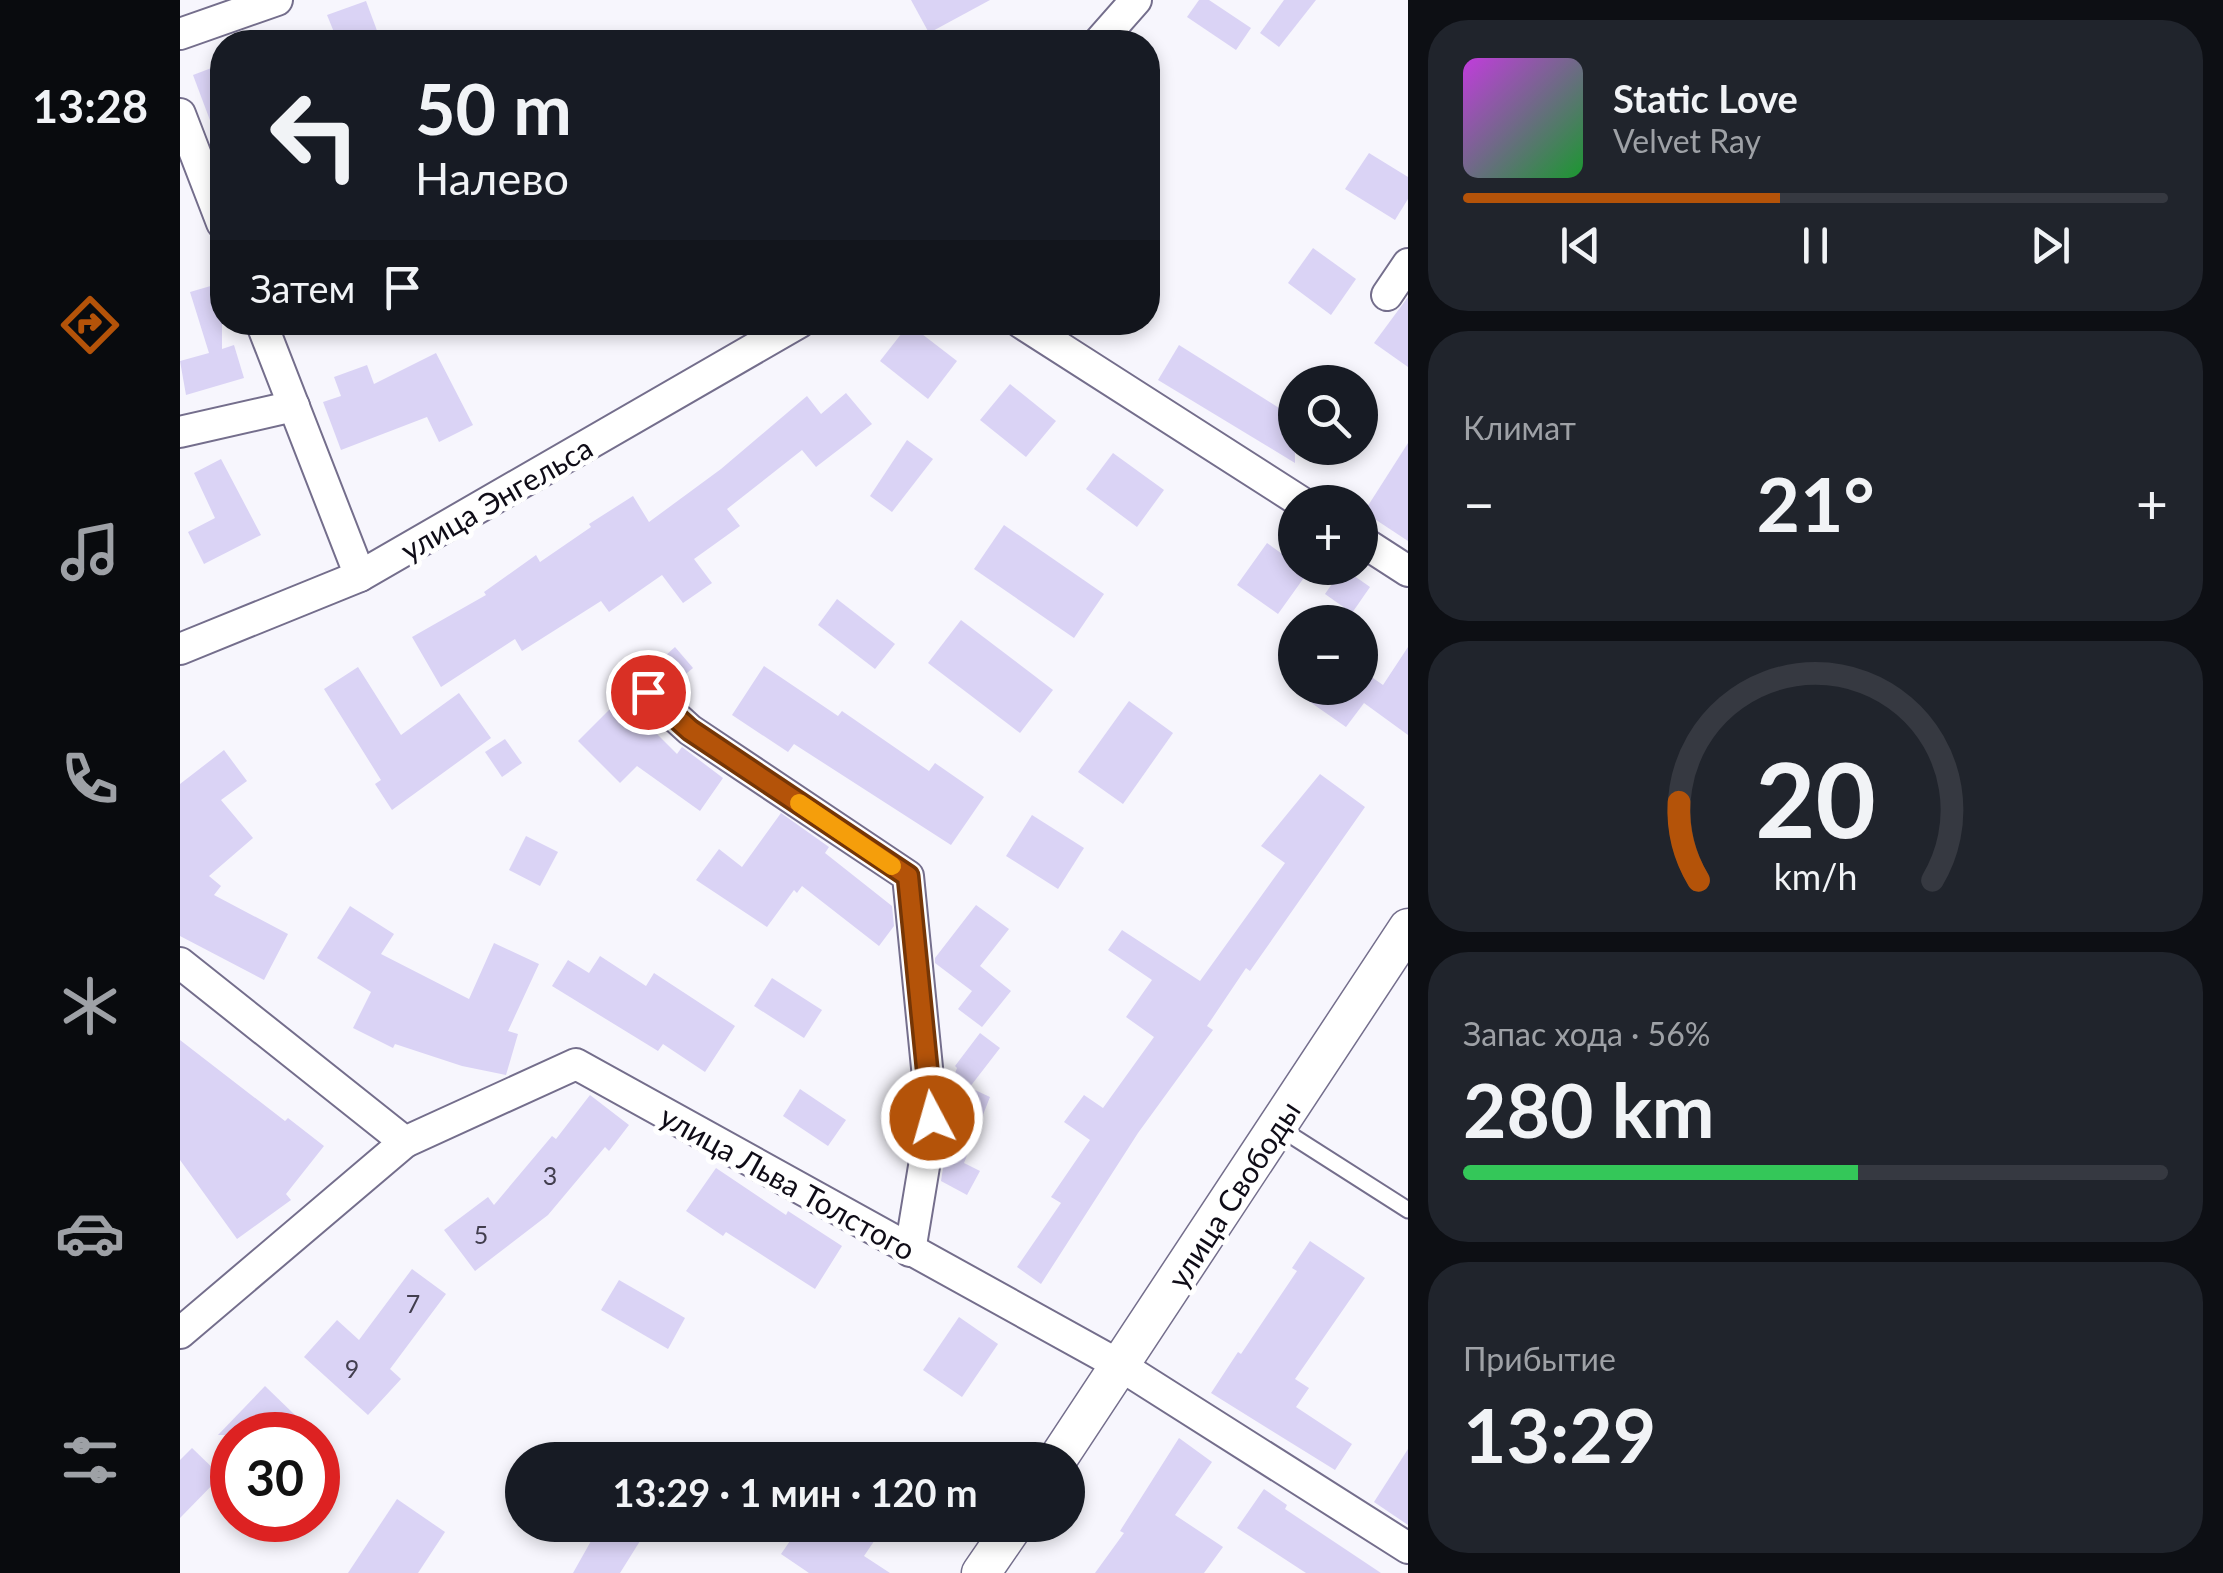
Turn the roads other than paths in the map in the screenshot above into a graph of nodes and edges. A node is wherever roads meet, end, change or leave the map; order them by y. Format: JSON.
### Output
{"nodes":[{"id":1,"x":277,"y":0,"type":"edge"},
{"id":2,"x":1136,"y":0,"type":"edge"},
{"id":3,"x":1110,"y":30,"type":"edge"},
{"id":4,"x":180,"y":34,"type":"edge"},
{"id":5,"x":180,"y":114,"type":"edge"},
{"id":6,"x":210,"y":191,"type":"edge"},
{"id":7,"x":1408,"y":264,"type":"edge"},
{"id":8,"x":1387,"y":295,"type":"dead end"},
{"id":9,"x":267,"y":335,"type":"edge"},
{"id":10,"x":777,"y":335,"type":"edge"},
{"id":11,"x":1040,"y":335,"type":"edge"},
{"id":12,"x":294,"y":406,"type":"junction"},
{"id":13,"x":180,"y":432,"type":"edge"},
{"id":14,"x":1278,"y":487,"type":"edge"},
{"id":15,"x":1378,"y":551,"type":"edge"},
{"id":16,"x":1408,"y":570,"type":"edge"},
{"id":17,"x":360,"y":576,"type":"junction"},
{"id":18,"x":180,"y":649,"type":"edge"},
{"id":19,"x":648,"y":692,"type":"dead end"},
{"id":20,"x":1408,"y":928,"type":"edge"},
{"id":21,"x":180,"y":962,"type":"edge"},
{"id":22,"x":1278,"y":1127,"type":"junction"},
{"id":23,"x":405,"y":1142,"type":"junction"},
{"id":24,"x":1408,"y":1210,"type":"edge"},
{"id":25,"x":910,"y":1251,"type":"junction"},
{"id":26,"x":180,"y":1333,"type":"edge"},
{"id":27,"x":1120,"y":1366,"type":"junction"},
{"id":28,"x":1069,"y":1442,"type":"edge"},
{"id":29,"x":1002,"y":1542,"type":"edge"},
{"id":30,"x":1408,"y":1548,"type":"edge"},
{"id":31,"x":981,"y":1573,"type":"edge"}],
"edges":[{"from":1,"to":4,"type":"street"},
{"from":2,"to":3,"type":"street"},
{"from":5,"to":6,"type":"street"},
{"from":7,"to":8,"type":"street"},
{"from":9,"to":12,"type":"street"},
{"from":10,"to":17,"type":"street","name":"улица Энгельса"},
{"from":11,"to":14,"type":"street"},
{"from":12,"to":13,"type":"street"},
{"from":12,"to":17,"type":"street"},
{"from":15,"to":16,"type":"street"},
{"from":17,"to":18,"type":"street","name":"улица Энгельса"},
{"from":19,"to":25,"type":"street"},
{"from":20,"to":22,"type":"street","name":"улица Свободы"},
{"from":21,"to":23,"type":"street"},
{"from":22,"to":24,"type":"lane"},
{"from":22,"to":27,"type":"street","name":"улица Свободы"},
{"from":23,"to":25,"type":"street","name":"улица Льва Толстого"},
{"from":23,"to":26,"type":"street"},
{"from":25,"to":27,"type":"street","name":"улица Льва Толстого"},
{"from":27,"to":28,"type":"street","name":"улица Свободы"},
{"from":27,"to":30,"type":"street","name":"улица Льва Толстого"},
{"from":29,"to":31,"type":"street"}]}
